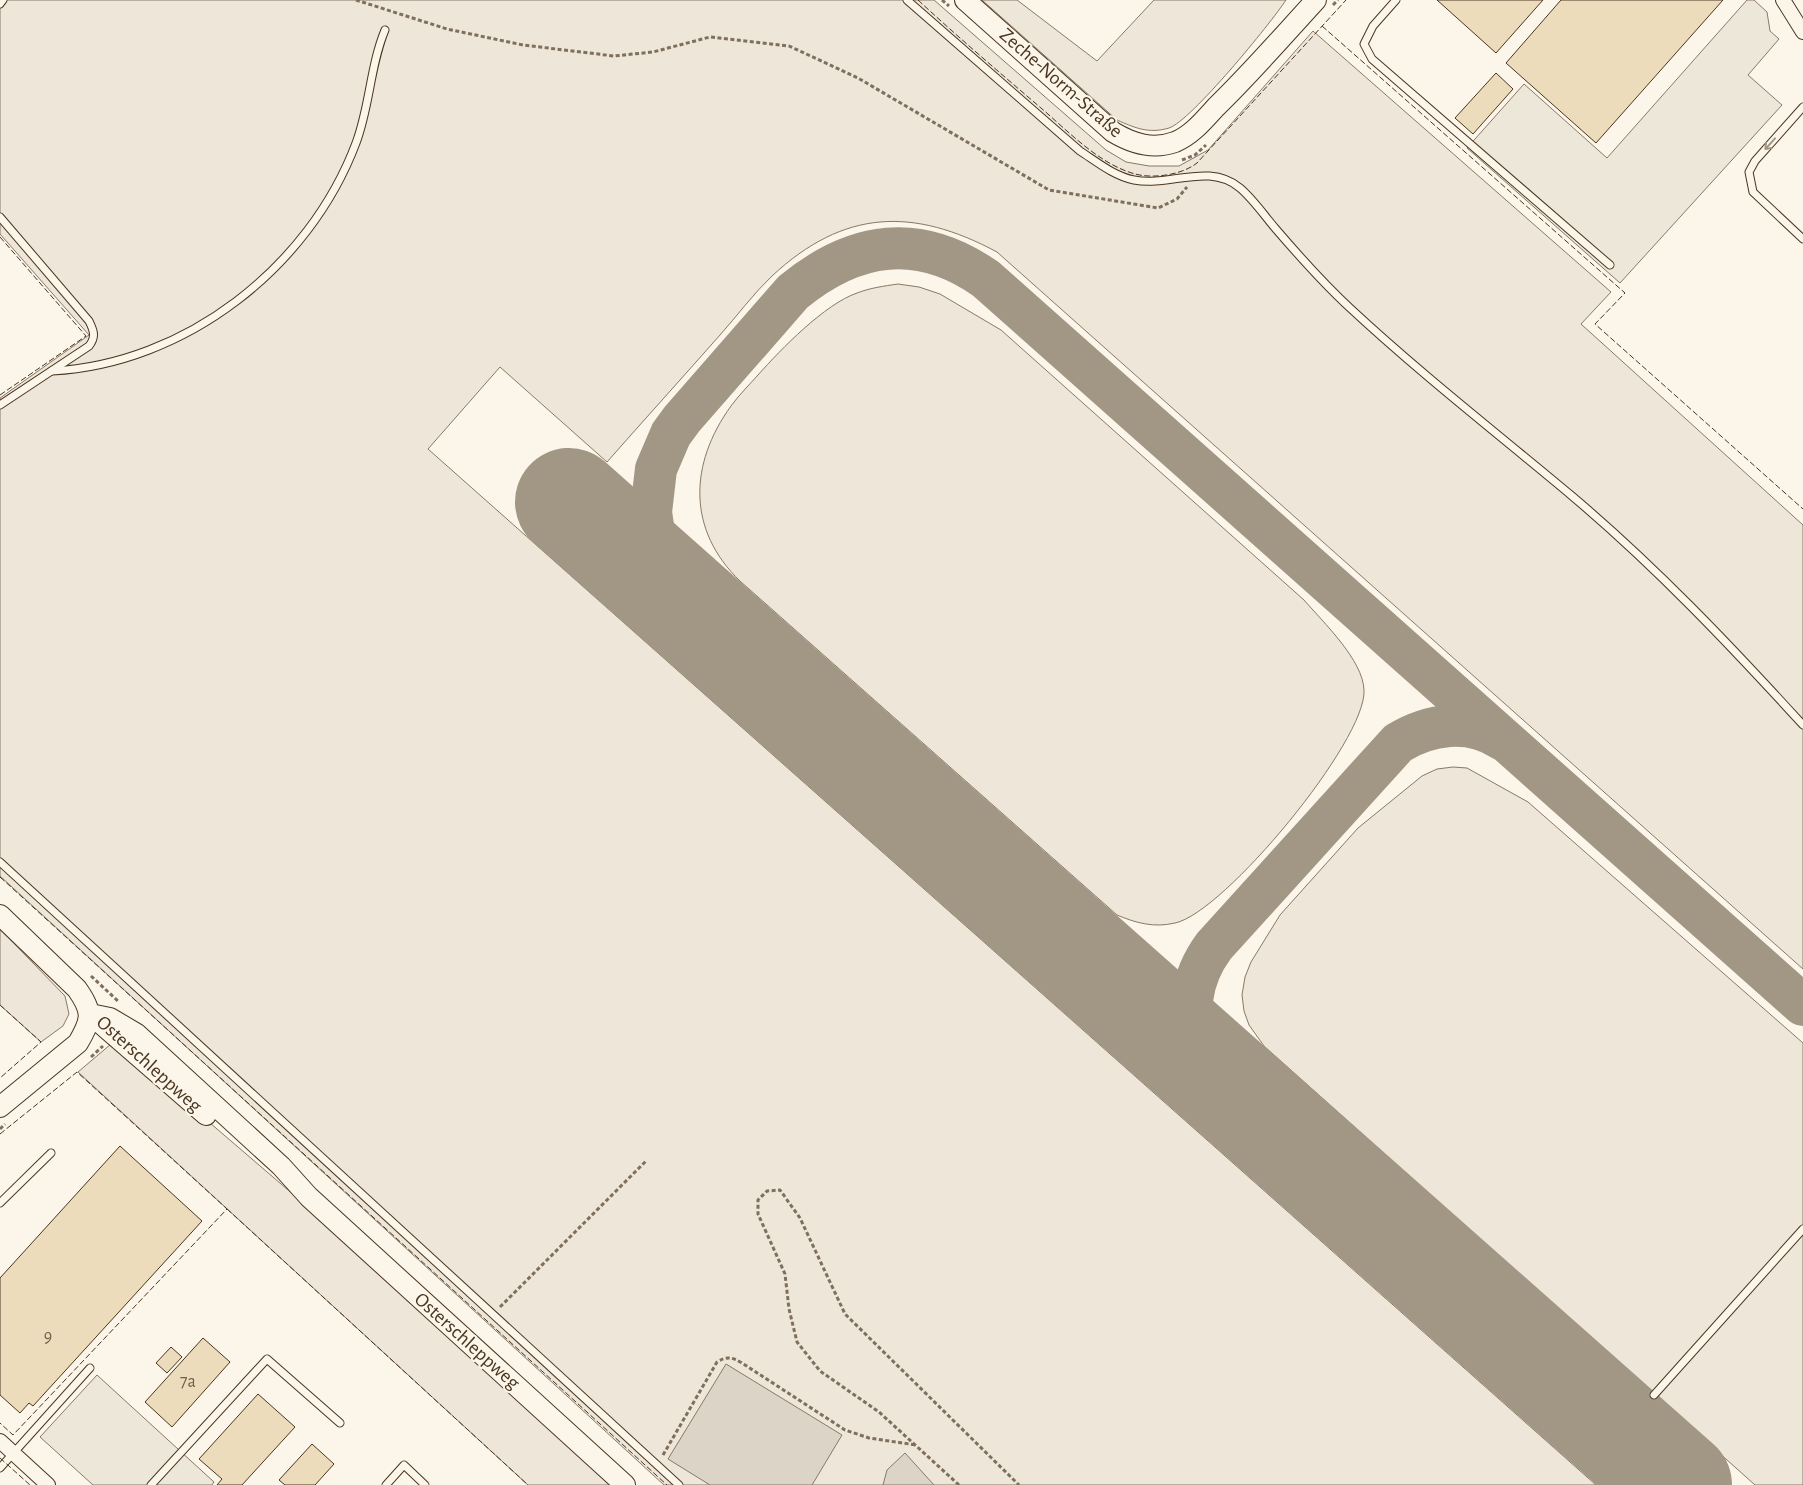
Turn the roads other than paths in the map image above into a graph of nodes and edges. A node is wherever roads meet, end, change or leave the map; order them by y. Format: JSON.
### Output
{"nodes":[{"id":1,"x":3,"y":0,"type":"edge"},
{"id":2,"x":907,"y":0,"type":"edge"},
{"id":3,"x":1396,"y":0,"type":"edge"},
{"id":4,"x":1783,"y":0,"type":"edge"},
{"id":5,"x":0,"y":4,"type":"edge"},
{"id":6,"x":959,"y":5,"type":"edge"},
{"id":7,"x":1322,"y":5,"type":"edge"},
{"id":8,"x":385,"y":30,"type":"dead end"},
{"id":9,"x":1803,"y":32,"type":"edge"},
{"id":10,"x":1803,"y":107,"type":"edge"},
{"id":11,"x":0,"y":217,"type":"edge"},
{"id":12,"x":1803,"y":239,"type":"edge"},
{"id":13,"x":1610,"y":265,"type":"dead end"},
{"id":14,"x":52,"y":371,"type":"junction"},
{"id":15,"x":0,"y":405,"type":"edge"},
{"id":16,"x":1803,"y":725,"type":"edge"},
{"id":17,"x":0,"y":862,"type":"edge"},
{"id":18,"x":0,"y":916,"type":"edge"},
{"id":19,"x":90,"y":1014,"type":"junction"},
{"id":20,"x":0,"y":1107,"type":"edge"},
{"id":21,"x":51,"y":1153,"type":"dead end"},
{"id":22,"x":0,"y":1202,"type":"edge"},
{"id":23,"x":1803,"y":1228,"type":"edge"},
{"id":24,"x":90,"y":1368,"type":"dead end"},
{"id":25,"x":1654,"y":1395,"type":"dead end"},
{"id":26,"x":340,"y":1423,"type":"dead end"},
{"id":27,"x":0,"y":1441,"type":"edge"},
{"id":28,"x":14,"y":1454,"type":"junction"},
{"id":29,"x":0,"y":1468,"type":"edge"},
{"id":30,"x":48,"y":1485,"type":"edge"},
{"id":31,"x":151,"y":1485,"type":"edge"},
{"id":32,"x":386,"y":1485,"type":"edge"},
{"id":33,"x":426,"y":1485,"type":"edge"},
{"id":34,"x":625,"y":1485,"type":"edge"},
{"id":35,"x":679,"y":1485,"type":"edge"}],
"edges":[{"from":1,"to":5,"type":"lane"},
{"from":2,"to":16,"type":"lane"},
{"from":3,"to":13,"type":"lane"},
{"from":4,"to":9,"type":"street"},
{"from":6,"to":7,"type":"main road","name":"Zeche-Norm-Straße"},
{"from":8,"to":14,"type":"lane"},
{"from":10,"to":12,"type":"lane","one_way":true},
{"from":11,"to":14,"type":"lane"},
{"from":14,"to":15,"type":"lane"},
{"from":17,"to":35,"type":"lane"},
{"from":18,"to":19,"type":"main road"},
{"from":19,"to":20,"type":"main road"},
{"from":19,"to":34,"type":"main road","name":"Osterschleppweg"},
{"from":21,"to":22,"type":"lane"},
{"from":23,"to":25,"type":"lane"},
{"from":24,"to":28,"type":"lane"},
{"from":26,"to":31,"type":"lane"},
{"from":27,"to":28,"type":"street"},
{"from":28,"to":29,"type":"lane"},
{"from":28,"to":30,"type":"street"},
{"from":32,"to":33,"type":"lane"}]}
